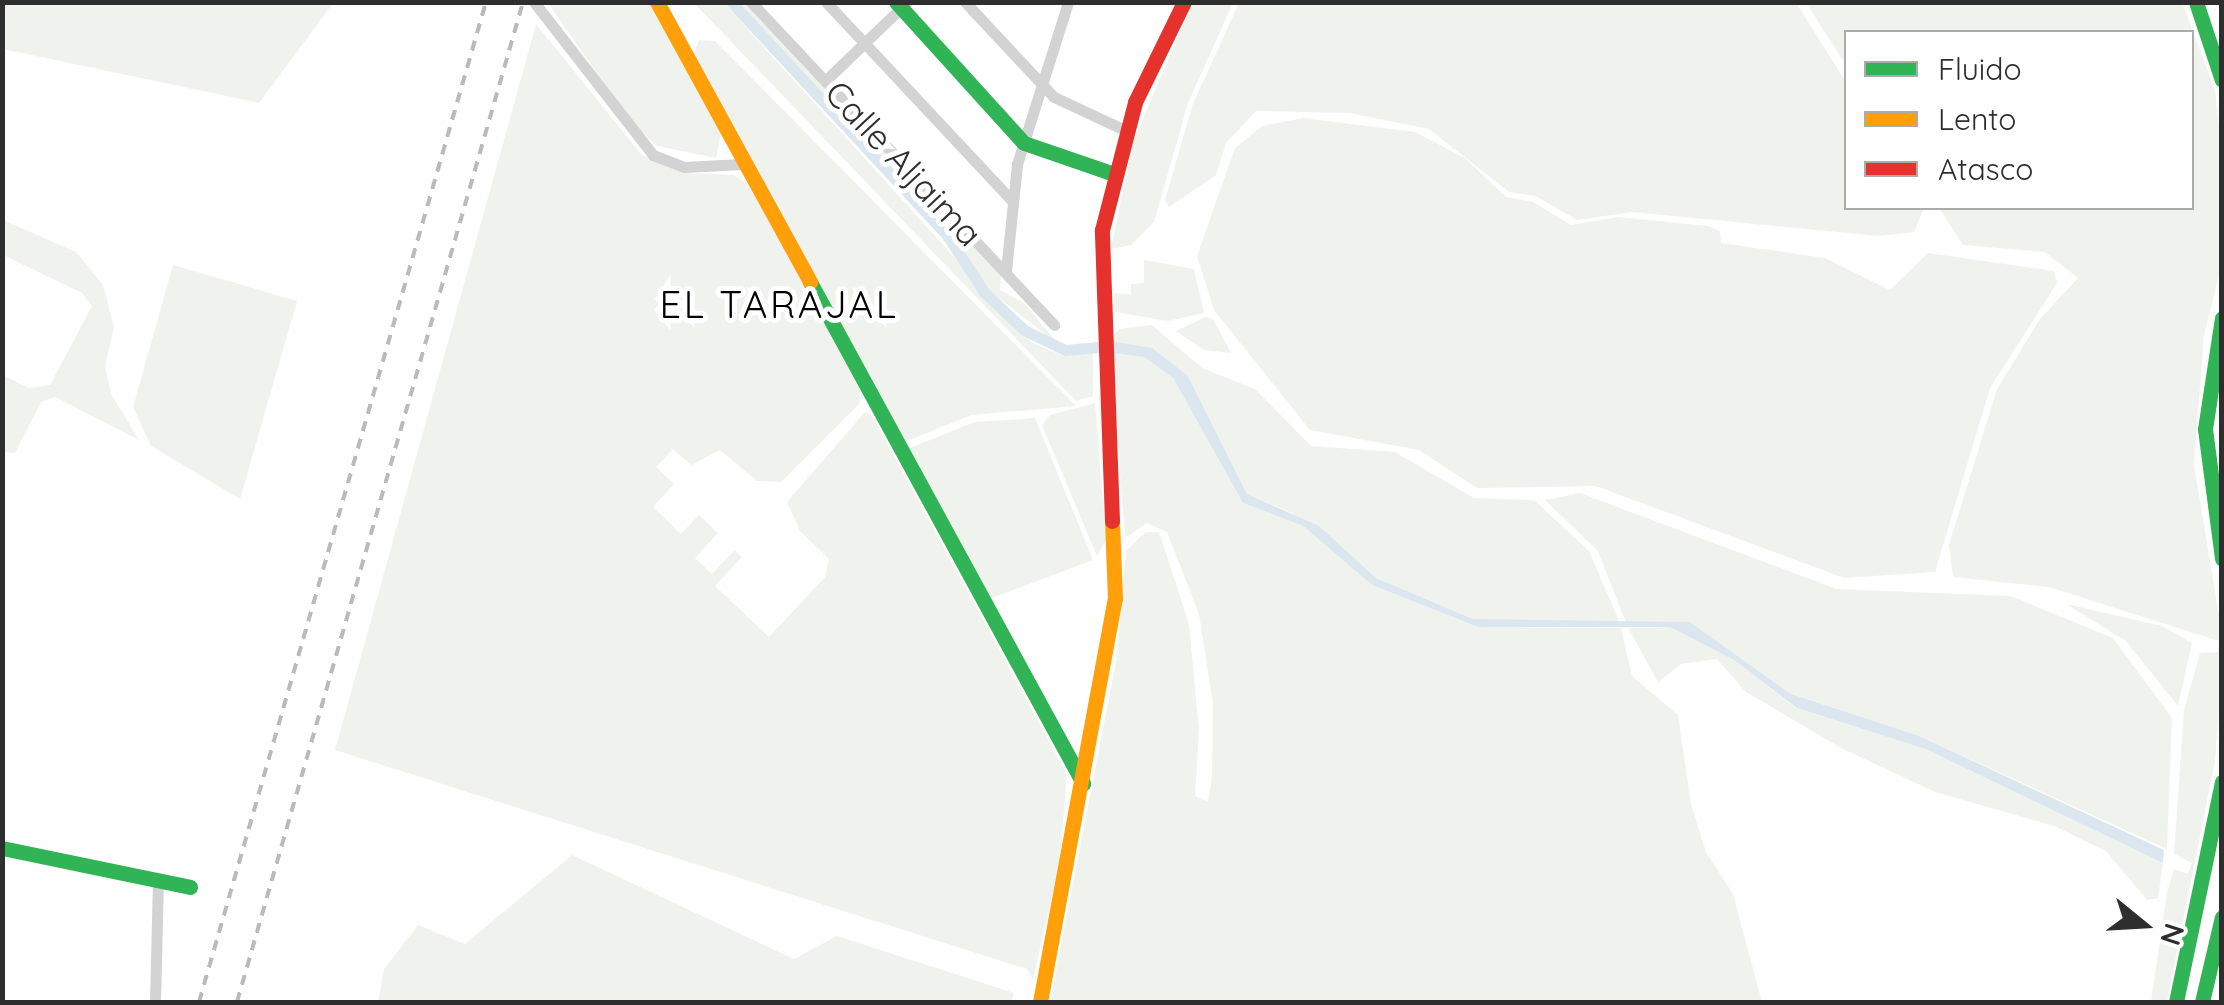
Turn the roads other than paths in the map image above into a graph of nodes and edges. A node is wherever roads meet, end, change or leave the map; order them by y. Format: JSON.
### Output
{"nodes":[{"id":1,"x":534,"y":2,"type":"edge"},
{"id":2,"x":657,"y":2,"type":"edge"},
{"id":3,"x":752,"y":2,"type":"edge"},
{"id":4,"x":826,"y":2,"type":"edge"},
{"id":5,"x":965,"y":2,"type":"edge"},
{"id":6,"x":1068,"y":2,"type":"edge"},
{"id":7,"x":1184,"y":2,"type":"edge"},
{"id":8,"x":2196,"y":2,"type":"edge"},
{"id":9,"x":901,"y":4,"type":"edge"},
{"id":10,"x":864,"y":43,"type":"junction"},
{"id":11,"x":826,"y":80,"type":"junction"},
{"id":12,"x":2222,"y":80,"type":"edge"},
{"id":13,"x":1042,"y":87,"type":"junction"},
{"id":14,"x":1126,"y":132,"type":"junction"},
{"id":15,"x":1024,"y":143,"type":"junction"},
{"id":16,"x":742,"y":164,"type":"junction"},
{"id":17,"x":1114,"y":174,"type":"junction"},
{"id":18,"x":1012,"y":202,"type":"junction"},
{"id":19,"x":1006,"y":271,"type":"junction"},
{"id":20,"x":2222,"y":318,"type":"edge"},
{"id":21,"x":1054,"y":325,"type":"dead end"},
{"id":22,"x":2222,"y":371,"type":"edge"},
{"id":23,"x":2206,"y":452,"type":"junction"},
{"id":24,"x":2222,"y":559,"type":"edge"},
{"id":25,"x":2222,"y":782,"type":"edge"},
{"id":26,"x":1083,"y":783,"type":"junction"},
{"id":27,"x":2,"y":848,"type":"edge"},
{"id":28,"x":158,"y":883,"type":"junction"},
{"id":29,"x":190,"y":887,"type":"dead end"},
{"id":30,"x":2222,"y":916,"type":"edge"},
{"id":31,"x":155,"y":1002,"type":"edge"},
{"id":32,"x":1040,"y":1002,"type":"edge"},
{"id":33,"x":2176,"y":1002,"type":"edge"},
{"id":34,"x":2202,"y":1002,"type":"edge"}],
"edges":[{"from":1,"to":16,"type":"street"},
{"from":2,"to":16,"type":"main road"},
{"from":3,"to":11,"type":"street","name":"Calle Aljaima"},
{"from":4,"to":10,"type":"street"},
{"from":5,"to":13,"type":"street"},
{"from":6,"to":13,"type":"street"},
{"from":7,"to":14,"type":"main road"},
{"from":8,"to":12,"type":"main road"},
{"from":9,"to":10,"type":"street"},
{"from":9,"to":15,"type":"main road"},
{"from":10,"to":11,"type":"street"},
{"from":10,"to":18,"type":"street"},
{"from":11,"to":19,"type":"street","name":"Calle Aljaima"},
{"from":13,"to":14,"type":"street"},
{"from":13,"to":15,"type":"street"},
{"from":14,"to":17,"type":"main road"},
{"from":15,"to":17,"type":"main road"},
{"from":15,"to":18,"type":"street"},
{"from":16,"to":26,"type":"main road"},
{"from":17,"to":26,"type":"main road"},
{"from":18,"to":19,"type":"street"},
{"from":19,"to":21,"type":"street","name":"Calle Aljaima"},
{"from":20,"to":23,"type":"main road"},
{"from":22,"to":23,"type":"main road"},
{"from":23,"to":24,"type":"main road"},
{"from":25,"to":33,"type":"main road"},
{"from":26,"to":32,"type":"main road"},
{"from":27,"to":28,"type":"main road"},
{"from":28,"to":29,"type":"main road"},
{"from":28,"to":31,"type":"street"},
{"from":30,"to":34,"type":"main road"}]}
